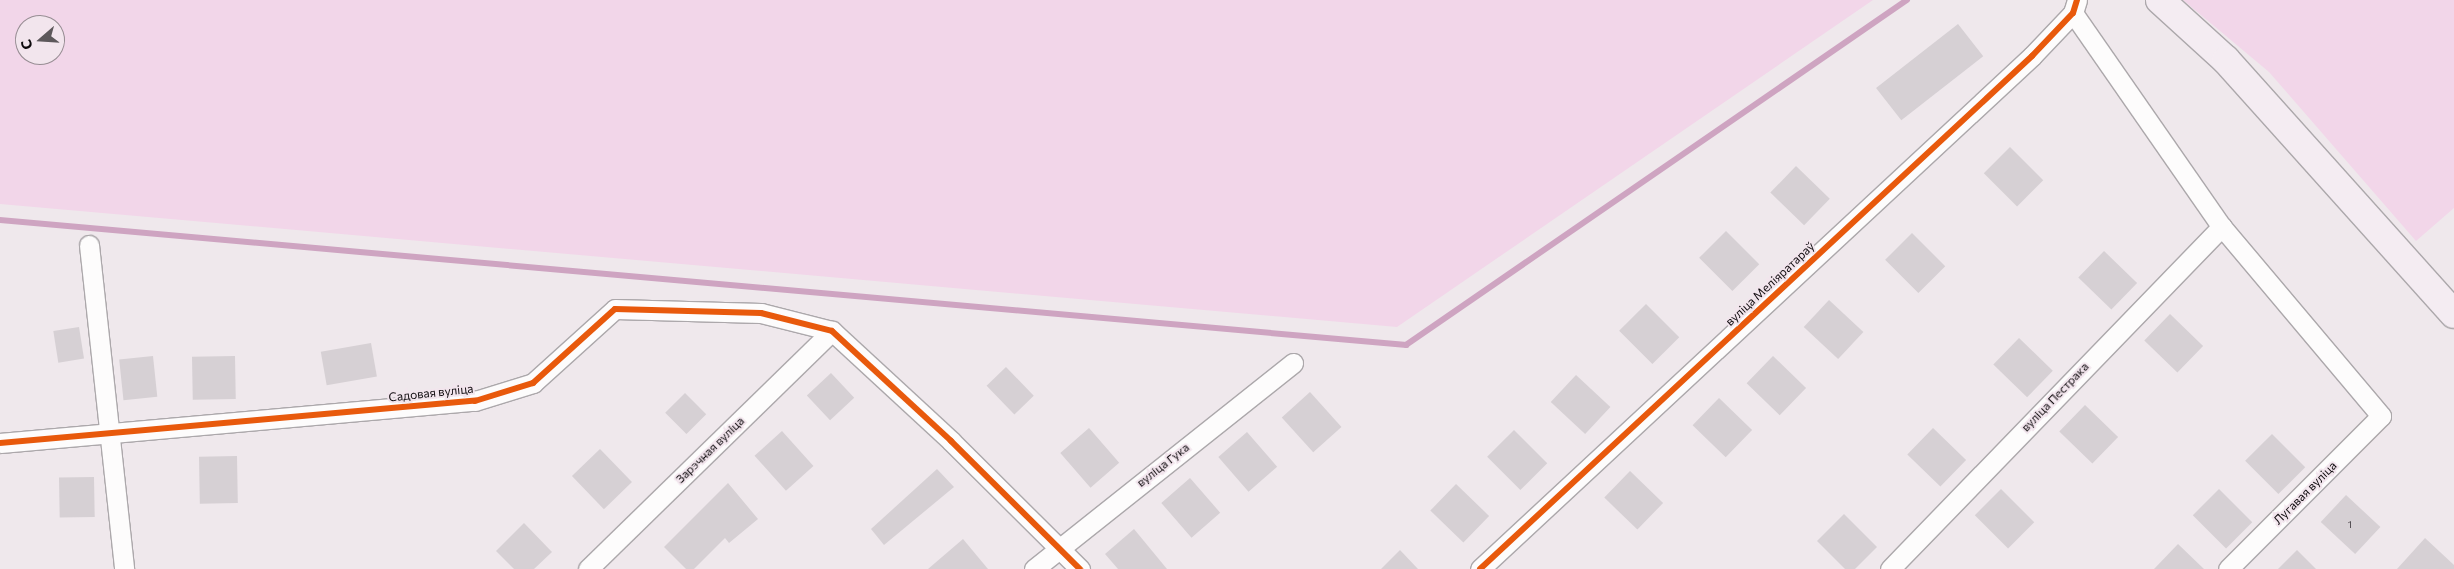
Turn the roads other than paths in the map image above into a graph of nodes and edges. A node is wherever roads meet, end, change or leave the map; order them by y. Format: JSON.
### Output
{"nodes":[{"id":1,"x":2160,"y":0,"type":"edge"},
{"id":2,"x":2075,"y":6,"type":"edge"},
{"id":3,"x":2222,"y":226,"type":"junction"},
{"id":4,"x":89,"y":245,"type":"dead end"},
{"id":5,"x":2454,"y":314,"type":"edge"},
{"id":6,"x":832,"y":331,"type":"junction"},
{"id":7,"x":1293,"y":363,"type":"dead end"},
{"id":8,"x":108,"y":432,"type":"junction"},
{"id":9,"x":0,"y":443,"type":"edge"},
{"id":10,"x":1057,"y":548,"type":"junction"},
{"id":11,"x":124,"y":569,"type":"edge"},
{"id":12,"x":588,"y":569,"type":"edge"},
{"id":13,"x":1034,"y":569,"type":"edge"},
{"id":14,"x":1080,"y":569,"type":"edge"},
{"id":15,"x":1480,"y":569,"type":"edge"},
{"id":16,"x":1890,"y":569,"type":"edge"},
{"id":17,"x":2228,"y":569,"type":"edge"}],
"edges":[{"from":1,"to":5,"type":"main road"},
{"from":2,"to":3,"type":"street"},
{"from":2,"to":15,"type":"street","name":"вуліца Меліяратараў"},
{"from":3,"to":16,"type":"street","name":"вуліца Пестрака"},
{"from":3,"to":17,"type":"street","name":"Лугавая вуліца"},
{"from":4,"to":8,"type":"street"},
{"from":6,"to":8,"type":"street","name":"Садовая вуліца"},
{"from":6,"to":10,"type":"street"},
{"from":6,"to":12,"type":"street","name":"Зарэчная вуліца"},
{"from":7,"to":10,"type":"street","name":"вуліца Гука"},
{"from":8,"to":9,"type":"street","name":"Садовая вуліца"},
{"from":8,"to":11,"type":"street"},
{"from":10,"to":13,"type":"street","name":"вуліца Гука"},
{"from":10,"to":14,"type":"street"}]}
